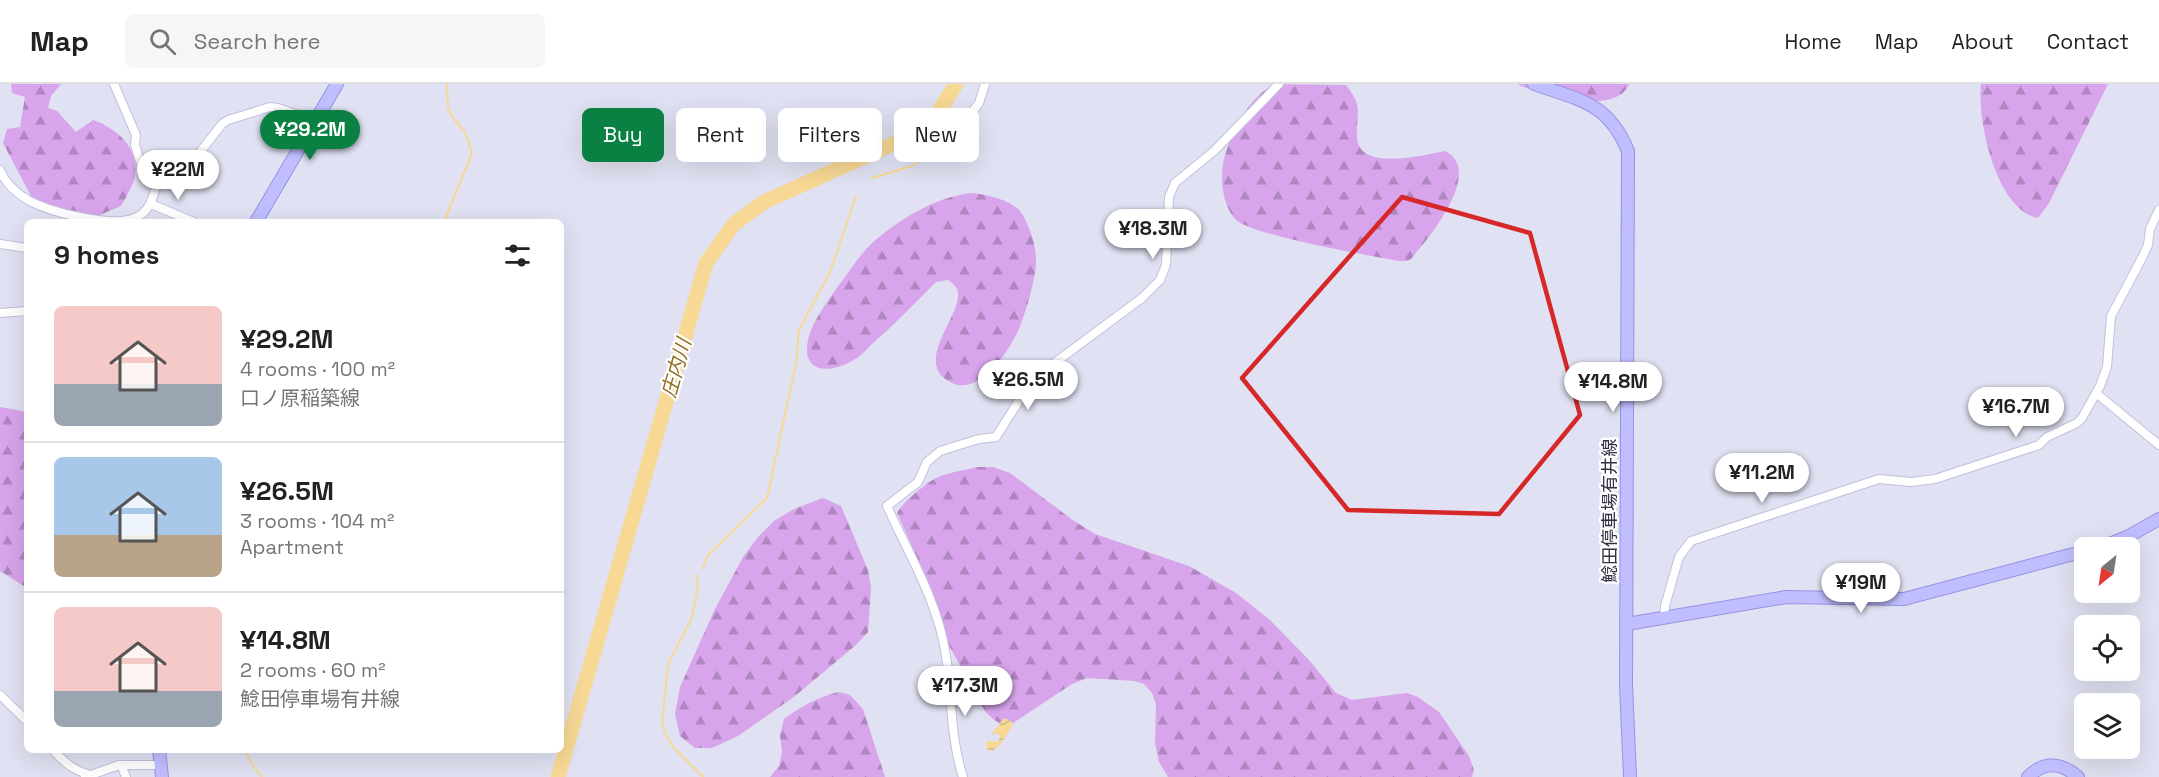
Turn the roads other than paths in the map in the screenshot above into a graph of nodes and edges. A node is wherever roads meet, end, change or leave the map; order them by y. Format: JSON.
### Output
{"nodes":[{"id":1,"x":114,"y":84,"type":"edge"},
{"id":2,"x":337,"y":84,"type":"edge"},
{"id":3,"x":985,"y":84,"type":"edge"},
{"id":4,"x":1279,"y":84,"type":"edge"},
{"id":5,"x":1534,"y":84,"type":"edge"},
{"id":6,"x":975,"y":108,"type":"edge"},
{"id":7,"x":316,"y":122,"type":"junction"},
{"id":8,"x":0,"y":170,"type":"edge"},
{"id":9,"x":158,"y":182,"type":"junction"},
{"id":10,"x":151,"y":204,"type":"junction"},
{"id":11,"x":2159,"y":210,"type":"edge"},
{"id":12,"x":90,"y":219,"type":"edge"},
{"id":13,"x":133,"y":219,"type":"edge"},
{"id":14,"x":188,"y":219,"type":"edge"},
{"id":15,"x":258,"y":219,"type":"edge"},
{"id":16,"x":0,"y":244,"type":"edge"},
{"id":17,"x":24,"y":248,"type":"edge"},
{"id":18,"x":24,"y":311,"type":"edge"},
{"id":19,"x":0,"y":313,"type":"edge"},
{"id":20,"x":2096,"y":393,"type":"junction"},
{"id":21,"x":2159,"y":445,"type":"edge"},
{"id":22,"x":2159,"y":519,"type":"edge"},
{"id":23,"x":2127,"y":537,"type":"edge"},
{"id":24,"x":2074,"y":554,"type":"edge"},
{"id":25,"x":1664,"y":618,"type":"junction"},
{"id":26,"x":1627,"y":624,"type":"junction"},
{"id":27,"x":0,"y":695,"type":"edge"},
{"id":28,"x":24,"y":717,"type":"edge"},
{"id":29,"x":56,"y":753,"type":"edge"},
{"id":30,"x":159,"y":753,"type":"edge"},
{"id":31,"x":121,"y":765,"type":"junction"},
{"id":32,"x":161,"y":771,"type":"edge"},
{"id":33,"x":88,"y":776,"type":"edge"},
{"id":34,"x":126,"y":777,"type":"edge"},
{"id":35,"x":963,"y":777,"type":"edge"},
{"id":36,"x":1630,"y":777,"type":"edge"},
{"id":37,"x":2028,"y":777,"type":"edge"},
{"id":38,"x":2078,"y":777,"type":"edge"}],
"edges":[{"from":1,"to":9,"type":"street"},
{"from":2,"to":7,"type":"main road"},
{"from":3,"to":6,"type":"street"},
{"from":4,"to":35,"type":"street"},
{"from":5,"to":26,"type":"main road","name":"鯰田停車場有井線"},
{"from":7,"to":9,"type":"street"},
{"from":7,"to":15,"type":"main road"},
{"from":8,"to":12,"type":"street"},
{"from":9,"to":10,"type":"street"},
{"from":10,"to":13,"type":"street"},
{"from":10,"to":14,"type":"street"},
{"from":11,"to":20,"type":"street"},
{"from":16,"to":17,"type":"street"},
{"from":18,"to":19,"type":"street"},
{"from":20,"to":21,"type":"street"},
{"from":20,"to":25,"type":"street"},
{"from":22,"to":23,"type":"main road"},
{"from":24,"to":25,"type":"main road"},
{"from":25,"to":26,"type":"main road"},
{"from":26,"to":36,"type":"main road","name":"鯰田停車場有井線"},
{"from":27,"to":28,"type":"street"},
{"from":29,"to":33,"type":"street"},
{"from":30,"to":32,"type":"main road"},
{"from":31,"to":32,"type":"street"},
{"from":31,"to":33,"type":"street"},
{"from":31,"to":34,"type":"street"},
{"from":37,"to":38,"type":"main road"}]}
